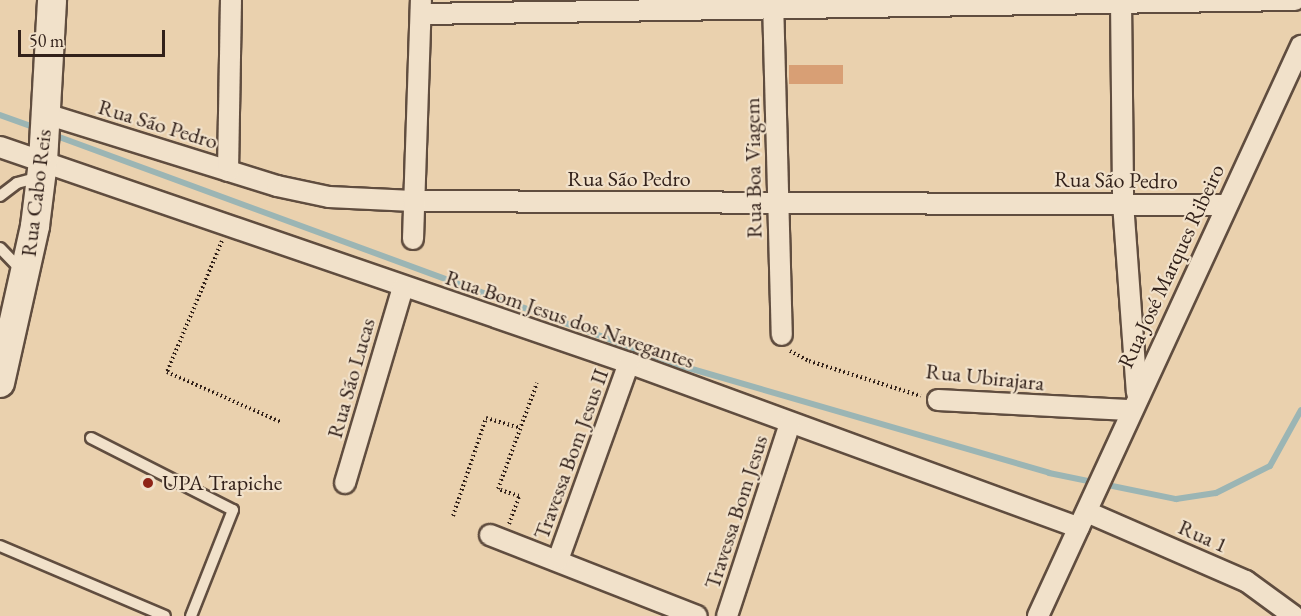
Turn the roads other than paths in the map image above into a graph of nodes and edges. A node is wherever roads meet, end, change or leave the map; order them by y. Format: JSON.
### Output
{"nodes":[{"id":1,"x":52,"y":0,"type":"edge"},
{"id":2,"x":231,"y":0,"type":"edge"},
{"id":3,"x":1295,"y":0,"type":"edge"},
{"id":4,"x":1121,"y":2,"type":"edge"},
{"id":5,"x":773,"y":4,"type":"edge"},
{"id":6,"x":421,"y":7,"type":"edge"},
{"id":7,"x":1301,"y":46,"type":"edge"},
{"id":8,"x":46,"y":117,"type":"junction"},
{"id":9,"x":0,"y":147,"type":"edge"},
{"id":10,"x":43,"y":165,"type":"junction"},
{"id":11,"x":228,"y":171,"type":"junction"},
{"id":12,"x":0,"y":196,"type":"edge"},
{"id":13,"x":413,"y":201,"type":"junction"},
{"id":14,"x":1123,"y":203,"type":"junction"},
{"id":15,"x":777,"y":204,"type":"junction"},
{"id":16,"x":1225,"y":205,"type":"junction"},
{"id":17,"x":413,"y":239,"type":"dead end"},
{"id":18,"x":0,"y":248,"type":"edge"},
{"id":19,"x":25,"y":273,"type":"junction"},
{"id":20,"x":403,"y":287,"type":"junction"},
{"id":21,"x":782,"y":334,"type":"road end"},
{"id":22,"x":629,"y":363,"type":"junction"},
{"id":23,"x":0,"y":383,"type":"edge"},
{"id":24,"x":938,"y":400,"type":"road end"},
{"id":25,"x":1133,"y":402,"type":"junction"},
{"id":26,"x":790,"y":423,"type":"junction"},
{"id":27,"x":91,"y":438,"type":"dead end"},
{"id":28,"x":345,"y":483,"type":"dead end"},
{"id":29,"x":1085,"y":516,"type":"junction"},
{"id":30,"x":497,"y":538,"type":"road end"},
{"id":31,"x":0,"y":546,"type":"edge"},
{"id":32,"x":558,"y":560,"type":"junction"},
{"id":33,"x":1284,"y":613,"type":"edge"},
{"id":34,"x":165,"y":616,"type":"edge"},
{"id":35,"x":190,"y":616,"type":"edge"},
{"id":36,"x":697,"y":616,"type":"edge"},
{"id":37,"x":727,"y":616,"type":"edge"},
{"id":38,"x":1038,"y":616,"type":"edge"}],
"edges":[{"from":1,"to":8,"type":"main road","name":"Rua Cabo Reis"},
{"from":2,"to":11,"type":"street"},
{"from":3,"to":4,"type":"street"},
{"from":4,"to":5,"type":"street"},
{"from":4,"to":14,"type":"street"},
{"from":5,"to":6,"type":"street"},
{"from":5,"to":15,"type":"street","name":"Rua Boa Viagem"},
{"from":6,"to":13,"type":"street"},
{"from":7,"to":16,"type":"street","name":"Rua José Marques Ribeiro"},
{"from":8,"to":10,"type":"main road","name":"Rua Cabo Reis"},
{"from":8,"to":11,"type":"street","name":"Rua São Pedro"},
{"from":9,"to":10,"type":"street","name":"Rua Bom Jesus dos Navegantes"},
{"from":10,"to":12,"type":"lane"},
{"from":10,"to":19,"type":"main road","name":"Rua Cabo Reis"},
{"from":10,"to":20,"type":"street","name":"Rua Bom Jesus dos Navegantes"},
{"from":11,"to":13,"type":"street","name":"Rua São Pedro"},
{"from":13,"to":15,"type":"street","name":"Rua São Pedro"},
{"from":13,"to":17,"type":"street"},
{"from":14,"to":15,"type":"street","name":"Rua São Pedro"},
{"from":14,"to":16,"type":"street","name":"Rua São Pedro"},
{"from":14,"to":25,"type":"street"},
{"from":15,"to":21,"type":"street","name":"Rua Boa Viagem"},
{"from":16,"to":25,"type":"street","name":"Rua José Marques Ribeiro"},
{"from":18,"to":19,"type":"lane"},
{"from":19,"to":23,"type":"main road","name":"Rua Cabo Reis"},
{"from":20,"to":22,"type":"street","name":"Rua Bom Jesus dos Navegantes"},
{"from":20,"to":28,"type":"street","name":"Rua São Lucas"},
{"from":22,"to":26,"type":"street","name":"Rua Bom Jesus dos Navegantes"},
{"from":22,"to":32,"type":"street","name":"Travessa Bom Jesus II"},
{"from":24,"to":25,"type":"street","name":"Rua Ubirajara"},
{"from":25,"to":29,"type":"street","name":"Rua José Marques Ribeiro"},
{"from":26,"to":29,"type":"street","name":"Rua Bom Jesus dos Navegantes"},
{"from":26,"to":37,"type":"street","name":"Travessa Bom Jesus"},
{"from":27,"to":35,"type":"lane"},
{"from":29,"to":33,"type":"street","name":"Rua 1"},
{"from":29,"to":38,"type":"street","name":"Rua José Marques Ribeiro"},
{"from":30,"to":32,"type":"street"},
{"from":31,"to":34,"type":"lane"},
{"from":32,"to":36,"type":"street"}]}
